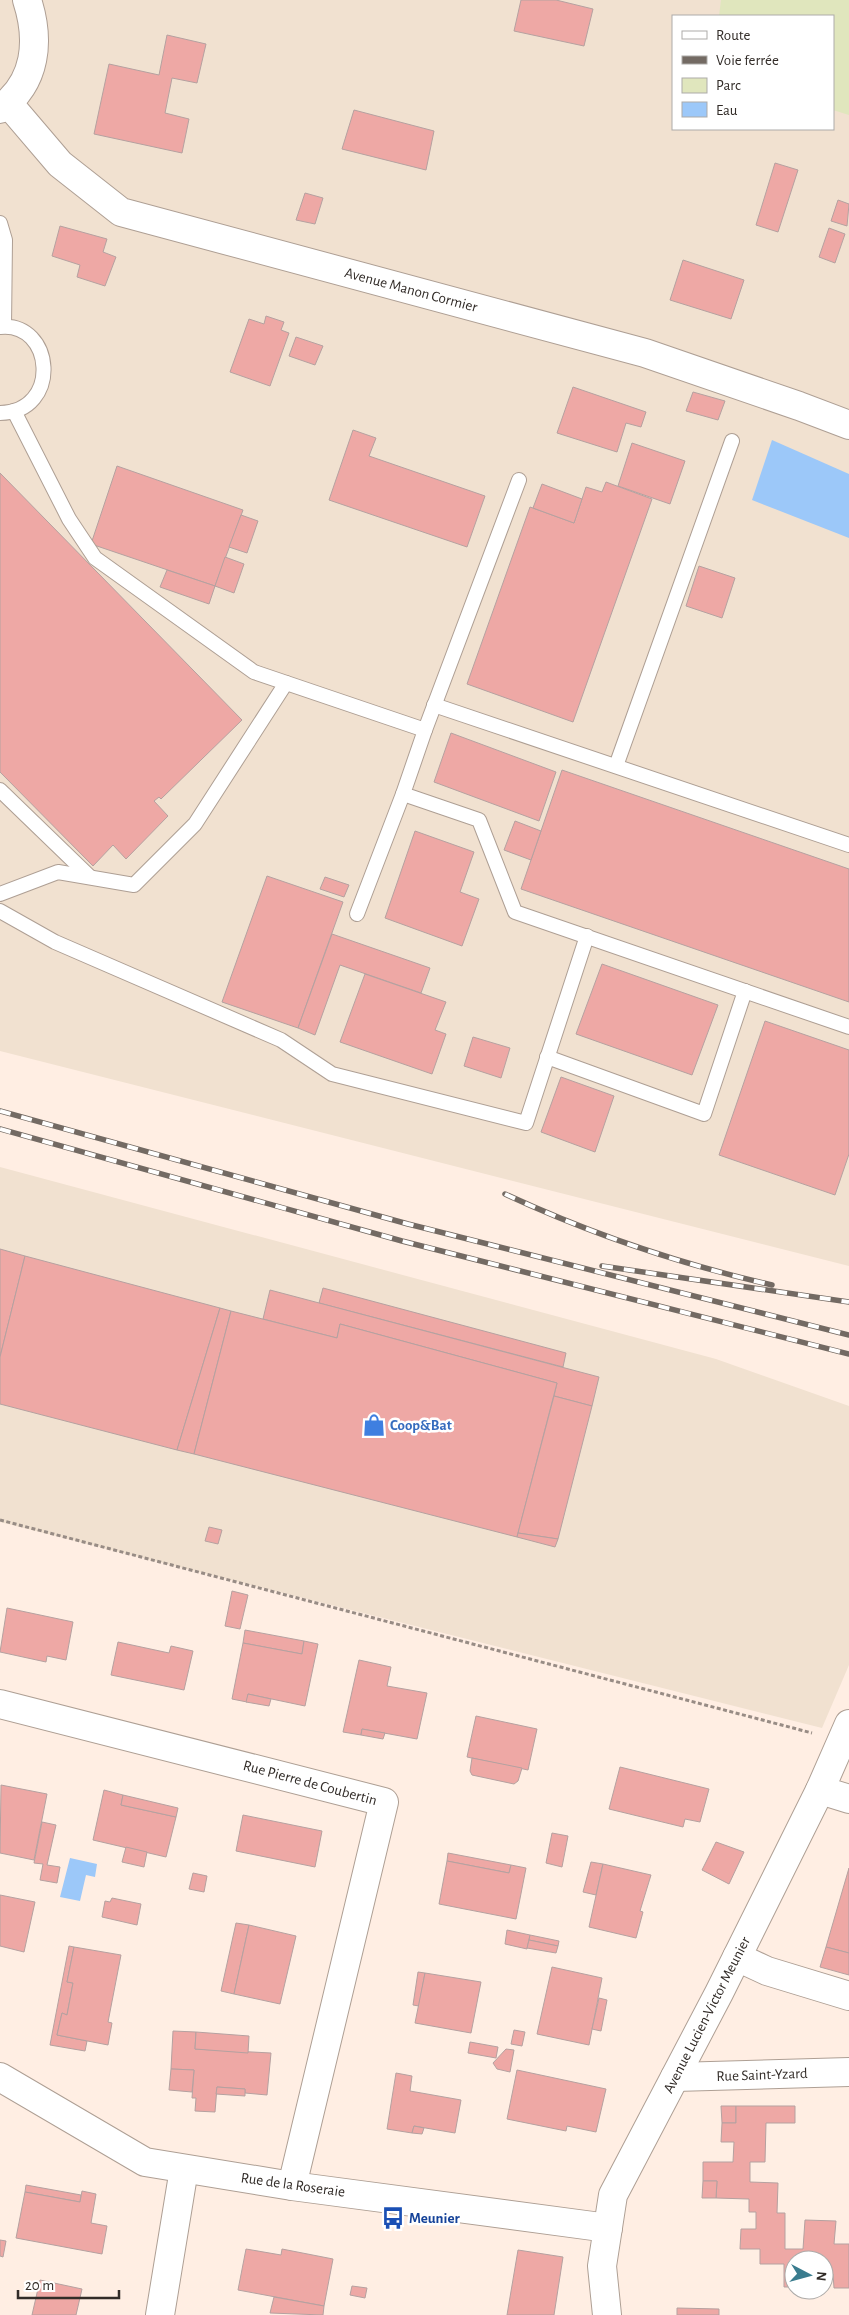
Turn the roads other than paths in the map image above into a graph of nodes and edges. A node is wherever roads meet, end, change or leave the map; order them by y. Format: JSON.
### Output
{"nodes":[{"id":1,"x":27,"y":0,"type":"edge"},
{"id":2,"x":4,"y":106,"type":"edge"},
{"id":3,"x":0,"y":223,"type":"edge"},
{"id":4,"x":2,"y":327,"type":"edge"},
{"id":5,"x":7,"y":412,"type":"edge"},
{"id":6,"x":849,"y":425,"type":"edge"},
{"id":7,"x":732,"y":440,"type":"dead end"},
{"id":8,"x":519,"y":480,"type":"dead end"},
{"id":9,"x":286,"y":683,"type":"junction"},
{"id":10,"x":434,"y":705,"type":"junction"},
{"id":11,"x":426,"y":730,"type":"junction"},
{"id":12,"x":616,"y":766,"type":"junction"},
{"id":13,"x":0,"y":790,"type":"edge"},
{"id":14,"x":403,"y":794,"type":"junction"},
{"id":15,"x":849,"y":845,"type":"edge"},
{"id":16,"x":90,"y":877,"type":"junction"},
{"id":17,"x":0,"y":894,"type":"edge"},
{"id":18,"x":0,"y":911,"type":"edge"},
{"id":19,"x":356,"y":914,"type":"dead end"},
{"id":20,"x":587,"y":936,"type":"junction"},
{"id":21,"x":745,"y":991,"type":"junction"},
{"id":22,"x":849,"y":1027,"type":"edge"},
{"id":23,"x":547,"y":1057,"type":"junction"},
{"id":24,"x":0,"y":1704,"type":"edge"},
{"id":25,"x":845,"y":1732,"type":"edge"},
{"id":26,"x":820,"y":1790,"type":"junction"},
{"id":27,"x":849,"y":1799,"type":"edge"},
{"id":28,"x":737,"y":1957,"type":"junction"},
{"id":29,"x":849,"y":1996,"type":"edge"},
{"id":30,"x":849,"y":2072,"type":"edge"},
{"id":31,"x":0,"y":2077,"type":"edge"},
{"id":32,"x":675,"y":2078,"type":"junction"},
{"id":33,"x":184,"y":2169,"type":"junction"},
{"id":34,"x":292,"y":2186,"type":"junction"},
{"id":35,"x":608,"y":2228,"type":"junction"},
{"id":36,"x":160,"y":2315,"type":"edge"},
{"id":37,"x":607,"y":2315,"type":"edge"}],
"edges":[{"from":1,"to":2,"type":"street"},
{"from":2,"to":6,"type":"street","name":"Avenue Manon Cormier"},
{"from":3,"to":4,"type":"lane"},
{"from":4,"to":5,"type":"lane"},
{"from":5,"to":9,"type":"lane"},
{"from":7,"to":12,"type":"lane"},
{"from":8,"to":10,"type":"lane"},
{"from":9,"to":11,"type":"lane"},
{"from":9,"to":16,"type":"lane"},
{"from":10,"to":11,"type":"lane"},
{"from":10,"to":12,"type":"lane"},
{"from":11,"to":14,"type":"lane"},
{"from":12,"to":15,"type":"lane"},
{"from":13,"to":16,"type":"lane"},
{"from":14,"to":19,"type":"lane"},
{"from":14,"to":20,"type":"lane"},
{"from":16,"to":17,"type":"lane"},
{"from":18,"to":23,"type":"lane"},
{"from":20,"to":21,"type":"lane"},
{"from":20,"to":23,"type":"lane"},
{"from":21,"to":22,"type":"lane"},
{"from":21,"to":23,"type":"lane"},
{"from":24,"to":34,"type":"street","name":"Rue Pierre de Coubertin"},
{"from":25,"to":26,"type":"street","name":"Avenue Lucien-Victor Meunier"},
{"from":26,"to":27,"type":"street"},
{"from":26,"to":28,"type":"street","name":"Avenue Lucien-Victor Meunier"},
{"from":28,"to":29,"type":"street"},
{"from":28,"to":32,"type":"street","name":"Avenue Lucien-Victor Meunier"},
{"from":30,"to":32,"type":"street","name":"Rue Saint-Yzard"},
{"from":31,"to":33,"type":"street","name":"Rue de la Roseraie"},
{"from":32,"to":35,"type":"street","name":"Avenue Lucien-Victor Meunier"},
{"from":33,"to":34,"type":"street","name":"Rue de la Roseraie"},
{"from":33,"to":36,"type":"street"},
{"from":34,"to":35,"type":"street","name":"Rue de la Roseraie"},
{"from":35,"to":37,"type":"street","name":"Avenue Lucien-Victor Meunier"}]}
